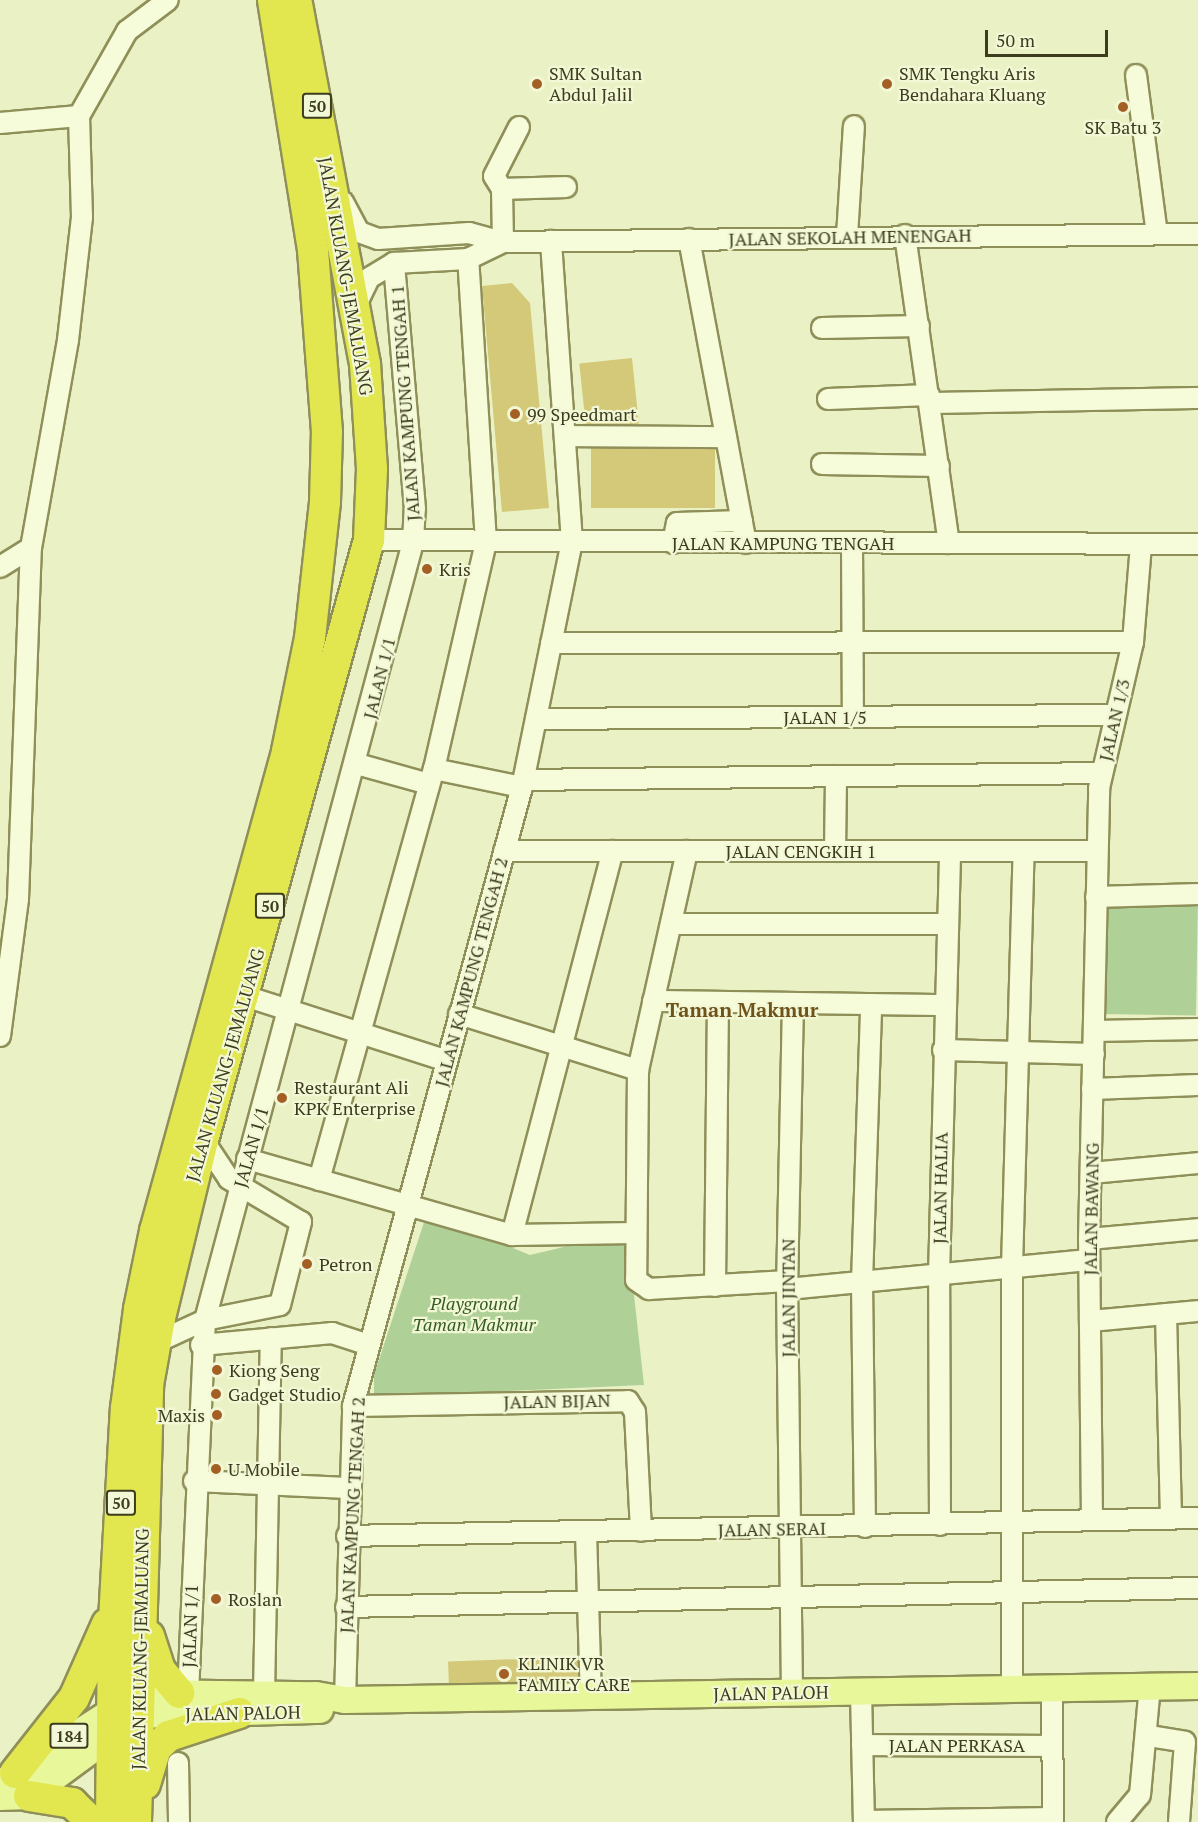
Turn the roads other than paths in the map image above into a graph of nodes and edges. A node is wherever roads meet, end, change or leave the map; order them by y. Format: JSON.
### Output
{"nodes":[{"id":1,"x":168,"y":0,"type":"edge"},
{"id":2,"x":273,"y":0,"type":"edge"},
{"id":3,"x":296,"y":0,"type":"edge"},
{"id":4,"x":1136,"y":75,"type":"dead end"},
{"id":5,"x":79,"y":116,"type":"junction"},
{"id":6,"x":0,"y":123,"type":"edge"},
{"id":7,"x":854,"y":126,"type":"dead end"},
{"id":8,"x":519,"y":127,"type":"dead end"},
{"id":9,"x":325,"y":148,"type":"junction"},
{"id":10,"x":566,"y":187,"type":"dead end"},
{"id":11,"x":502,"y":189,"type":"junction"},
{"id":12,"x":1157,"y":234,"type":"junction"},
{"id":13,"x":1198,"y":234,"type":"edge"},
{"id":14,"x":905,"y":235,"type":"junction"},
{"id":15,"x":847,"y":236,"type":"junction"},
{"id":16,"x":689,"y":239,"type":"junction"},
{"id":17,"x":550,"y":241,"type":"junction"},
{"id":18,"x":503,"y":242,"type":"junction"},
{"id":19,"x":468,"y":258,"type":"junction"},
{"id":20,"x":394,"y":263,"type":"junction"},
{"id":21,"x":355,"y":307,"type":"junction"},
{"id":22,"x":919,"y":326,"type":"junction"},
{"id":23,"x":822,"y":328,"type":"dead end"},
{"id":24,"x":1198,"y":398,"type":"edge"},
{"id":25,"x":828,"y":399,"type":"dead end"},
{"id":26,"x":930,"y":399,"type":"junction"},
{"id":27,"x":566,"y":436,"type":"junction"},
{"id":28,"x":726,"y":437,"type":"junction"},
{"id":29,"x":822,"y":464,"type":"dead end"},
{"id":30,"x":939,"y":466,"type":"junction"},
{"id":31,"x":742,"y":521,"type":"junction"},
{"id":32,"x":369,"y":540,"type":"junction"},
{"id":33,"x":413,"y":542,"type":"junction"},
{"id":34,"x":572,"y":542,"type":"junction"},
{"id":35,"x":852,"y":542,"type":"junction"},
{"id":36,"x":486,"y":543,"type":"junction"},
{"id":37,"x":673,"y":543,"type":"junction"},
{"id":38,"x":746,"y":543,"type":"junction"},
{"id":39,"x":949,"y":543,"type":"junction"},
{"id":40,"x":1141,"y":544,"type":"junction"},
{"id":41,"x":1198,"y":544,"type":"edge"},
{"id":42,"x":31,"y":548,"type":"junction"},
{"id":43,"x":0,"y":567,"type":"edge"},
{"id":44,"x":852,"y":642,"type":"junction"},
{"id":45,"x":1133,"y":642,"type":"junction"},
{"id":46,"x":551,"y":643,"type":"junction"},
{"id":47,"x":1115,"y":715,"type":"junction"},
{"id":48,"x":853,"y":717,"type":"junction"},
{"id":49,"x":536,"y":718,"type":"junction"},
{"id":50,"x":357,"y":764,"type":"junction"},
{"id":51,"x":1102,"y":773,"type":"junction"},
{"id":52,"x":836,"y":776,"type":"junction"},
{"id":53,"x":432,"y":777,"type":"junction"},
{"id":54,"x":523,"y":783,"type":"junction"},
{"id":55,"x":504,"y":851,"type":"junction"},
{"id":56,"x":835,"y":851,"type":"junction"},
{"id":57,"x":950,"y":851,"type":"junction"},
{"id":58,"x":1024,"y":851,"type":"junction"},
{"id":59,"x":1097,"y":851,"type":"junction"},
{"id":60,"x":613,"y":852,"type":"junction"},
{"id":61,"x":687,"y":852,"type":"junction"},
{"id":62,"x":1198,"y":894,"type":"edge"},
{"id":63,"x":1096,"y":897,"type":"junction"},
{"id":64,"x":671,"y":924,"type":"junction"},
{"id":65,"x":946,"y":924,"type":"junction"},
{"id":66,"x":245,"y":996,"type":"junction"},
{"id":67,"x":653,"y":1001,"type":"junction"},
{"id":68,"x":718,"y":1002,"type":"junction"},
{"id":69,"x":793,"y":1003,"type":"junction"},
{"id":70,"x":871,"y":1004,"type":"junction"},
{"id":71,"x":944,"y":1005,"type":"junction"},
{"id":72,"x":290,"y":1010,"type":"junction"},
{"id":73,"x":459,"y":1014,"type":"junction"},
{"id":74,"x":1198,"y":1029,"type":"edge"},
{"id":75,"x":1094,"y":1030,"type":"junction"},
{"id":76,"x":360,"y":1033,"type":"junction"},
{"id":77,"x":0,"y":1036,"type":"edge"},
{"id":78,"x":562,"y":1048,"type":"junction"},
{"id":79,"x":943,"y":1050,"type":"junction"},
{"id":80,"x":1018,"y":1052,"type":"junction"},
{"id":81,"x":1094,"y":1054,"type":"junction"},
{"id":82,"x":447,"y":1061,"type":"junction"},
{"id":83,"x":638,"y":1070,"type":"junction"},
{"id":84,"x":1198,"y":1085,"type":"edge"},
{"id":85,"x":1092,"y":1089,"type":"junction"},
{"id":86,"x":203,"y":1140,"type":"junction"},
{"id":87,"x":247,"y":1159,"type":"junction"},
{"id":88,"x":1198,"y":1163,"type":"edge"},
{"id":89,"x":1091,"y":1173,"type":"junction"},
{"id":90,"x":319,"y":1180,"type":"junction"},
{"id":91,"x":240,"y":1187,"type":"junction"},
{"id":92,"x":408,"y":1202,"type":"junction"},
{"id":93,"x":1198,"y":1229,"type":"edge"},
{"id":94,"x":634,"y":1233,"type":"junction"},
{"id":95,"x":512,"y":1235,"type":"junction"},
{"id":96,"x":1089,"y":1239,"type":"junction"},
{"id":97,"x":1089,"y":1260,"type":"junction"},
{"id":98,"x":1012,"y":1268,"type":"junction"},
{"id":99,"x":939,"y":1276,"type":"junction"},
{"id":100,"x":862,"y":1282,"type":"junction"},
{"id":101,"x":787,"y":1285,"type":"junction"},
{"id":102,"x":715,"y":1286,"type":"junction"},
{"id":103,"x":1198,"y":1311,"type":"edge"},
{"id":104,"x":1166,"y":1314,"type":"junction"},
{"id":105,"x":205,"y":1320,"type":"junction"},
{"id":106,"x":1090,"y":1321,"type":"junction"},
{"id":107,"x":271,"y":1338,"type":"junction"},
{"id":108,"x":155,"y":1343,"type":"junction"},
{"id":109,"x":201,"y":1345,"type":"junction"},
{"id":110,"x":368,"y":1345,"type":"junction"},
{"id":111,"x":353,"y":1406,"type":"junction"},
{"id":112,"x":194,"y":1481,"type":"junction"},
{"id":113,"x":268,"y":1484,"type":"junction"},
{"id":114,"x":349,"y":1488,"type":"junction"},
{"id":115,"x":1171,"y":1518,"type":"junction"},
{"id":116,"x":1198,"y":1518,"type":"edge"},
{"id":117,"x":1092,"y":1521,"type":"junction"},
{"id":118,"x":1011,"y":1522,"type":"junction"},
{"id":119,"x":940,"y":1525,"type":"junction"},
{"id":120,"x":865,"y":1527,"type":"junction"},
{"id":121,"x":789,"y":1529,"type":"junction"},
{"id":122,"x":641,"y":1531,"type":"junction"},
{"id":123,"x":586,"y":1532,"type":"junction"},
{"id":124,"x":347,"y":1536,"type":"junction"},
{"id":125,"x":1198,"y":1588,"type":"edge"},
{"id":126,"x":1011,"y":1590,"type":"junction"},
{"id":127,"x":790,"y":1593,"type":"junction"},
{"id":128,"x":588,"y":1599,"type":"junction"},
{"id":129,"x":129,"y":1600,"type":"junction"},
{"id":130,"x":346,"y":1607,"type":"junction"},
{"id":131,"x":1150,"y":1686,"type":"junction"},
{"id":132,"x":1198,"y":1686,"type":"edge"},
{"id":133,"x":1052,"y":1687,"type":"junction"},
{"id":134,"x":1012,"y":1688,"type":"junction"},
{"id":135,"x":861,"y":1692,"type":"junction"},
{"id":136,"x":792,"y":1693,"type":"junction"},
{"id":137,"x":183,"y":1694,"type":"junction"},
{"id":138,"x":264,"y":1694,"type":"junction"},
{"id":139,"x":591,"y":1696,"type":"junction"},
{"id":140,"x":345,"y":1700,"type":"junction"},
{"id":141,"x":125,"y":1713,"type":"junction"},
{"id":142,"x":239,"y":1713,"type":"junction"},
{"id":143,"x":1149,"y":1736,"type":"junction"},
{"id":144,"x":862,"y":1745,"type":"junction"},
{"id":145,"x":1052,"y":1746,"type":"junction"},
{"id":146,"x":178,"y":1763,"type":"dead end"},
{"id":147,"x":11,"y":1788,"type":"edge"},
{"id":148,"x":61,"y":1811,"type":"edge"},
{"id":149,"x":1140,"y":1815,"type":"edge"},
{"id":150,"x":1053,"y":1820,"type":"edge"},
{"id":151,"x":864,"y":1821,"type":"edge"},
{"id":152,"x":92,"y":1822,"type":"edge"},
{"id":153,"x":111,"y":1822,"type":"edge"},
{"id":154,"x":136,"y":1822,"type":"edge"},
{"id":155,"x":179,"y":1822,"type":"edge"},
{"id":156,"x":1117,"y":1822,"type":"edge"},
{"id":157,"x":1179,"y":1822,"type":"edge"}],
"edges":[{"from":1,"to":5,"type":"street"},
{"from":2,"to":129,"type":"highway","name":"JALAN KLUANG-JEMALUANG","number":"50"},
{"from":3,"to":9,"type":"highway","name":"JALAN KLUANG-JEMALUANG","number":"50"},
{"from":4,"to":12,"type":"street"},
{"from":5,"to":6,"type":"street"},
{"from":5,"to":42,"type":"street"},
{"from":7,"to":15,"type":"street"},
{"from":8,"to":11,"type":"street"},
{"from":9,"to":18,"type":"street","name":"JALAN SEKOLAH MENENGAH"},
{"from":9,"to":21,"type":"highway","name":"JALAN KLUANG-JEMALUANG","number":"50"},
{"from":10,"to":11,"type":"street"},
{"from":11,"to":18,"type":"street"},
{"from":12,"to":13,"type":"street","name":"JALAN SEKOLAH MENENGAH"},
{"from":12,"to":14,"type":"street","name":"JALAN SEKOLAH MENENGAH"},
{"from":14,"to":15,"type":"street","name":"JALAN SEKOLAH MENENGAH"},
{"from":14,"to":22,"type":"street"},
{"from":15,"to":16,"type":"street","name":"JALAN SEKOLAH MENENGAH"},
{"from":16,"to":17,"type":"street","name":"JALAN SEKOLAH MENENGAH"},
{"from":16,"to":28,"type":"street"},
{"from":17,"to":18,"type":"street","name":"JALAN SEKOLAH MENENGAH"},
{"from":17,"to":27,"type":"street","name":"JALAN KAMPUNG TENGAH 2"},
{"from":18,"to":19,"type":"street","name":"JALAN SEKOLAH MENENGAH"},
{"from":19,"to":20,"type":"street","name":"JALAN SEKOLAH MENENGAH"},
{"from":19,"to":36,"type":"street"},
{"from":20,"to":21,"type":"street","name":"JALAN SEKOLAH MENENGAH"},
{"from":20,"to":33,"type":"street","name":"JALAN KAMPUNG TENGAH 1"},
{"from":21,"to":32,"type":"highway","name":"JALAN KLUANG-JEMALUANG","number":"50"},
{"from":22,"to":23,"type":"street"},
{"from":22,"to":26,"type":"street"},
{"from":24,"to":26,"type":"street"},
{"from":25,"to":26,"type":"street"},
{"from":26,"to":30,"type":"street"},
{"from":27,"to":28,"type":"street"},
{"from":27,"to":34,"type":"street","name":"JALAN KAMPUNG TENGAH 2"},
{"from":28,"to":31,"type":"street"},
{"from":29,"to":30,"type":"street"},
{"from":30,"to":39,"type":"street"},
{"from":31,"to":37,"type":"street"},
{"from":31,"to":38,"type":"street"},
{"from":32,"to":33,"type":"street","name":"JALAN KAMPUNG TENGAH"},
{"from":32,"to":66,"type":"highway","name":"JALAN KLUANG-JEMALUANG","number":"50"},
{"from":33,"to":36,"type":"street","name":"JALAN KAMPUNG TENGAH"},
{"from":33,"to":50,"type":"street","name":"JALAN 1/1"},
{"from":34,"to":36,"type":"street","name":"JALAN KAMPUNG TENGAH"},
{"from":34,"to":37,"type":"street","name":"JALAN KAMPUNG TENGAH"},
{"from":34,"to":46,"type":"street","name":"JALAN KAMPUNG TENGAH 2"},
{"from":35,"to":38,"type":"street","name":"JALAN KAMPUNG TENGAH"},
{"from":35,"to":39,"type":"street","name":"JALAN KAMPUNG TENGAH"},
{"from":35,"to":44,"type":"street"},
{"from":36,"to":53,"type":"street"},
{"from":37,"to":38,"type":"street","name":"JALAN KAMPUNG TENGAH"},
{"from":39,"to":40,"type":"street","name":"JALAN KAMPUNG TENGAH"},
{"from":40,"to":41,"type":"street","name":"JALAN KAMPUNG TENGAH"},
{"from":40,"to":45,"type":"street","name":"JALAN 1/3"},
{"from":42,"to":43,"type":"street"},
{"from":42,"to":77,"type":"street"},
{"from":44,"to":45,"type":"street"},
{"from":44,"to":46,"type":"street"},
{"from":44,"to":48,"type":"street"},
{"from":45,"to":47,"type":"street","name":"JALAN 1/3"},
{"from":46,"to":49,"type":"street","name":"JALAN KAMPUNG TENGAH 2"},
{"from":47,"to":48,"type":"street","name":"JALAN 1/5"},
{"from":47,"to":51,"type":"street","name":"JALAN 1/3"},
{"from":48,"to":49,"type":"street","name":"JALAN 1/5"},
{"from":49,"to":54,"type":"street","name":"JALAN KAMPUNG TENGAH 2"},
{"from":50,"to":53,"type":"street"},
{"from":50,"to":72,"type":"street","name":"JALAN 1/1"},
{"from":51,"to":52,"type":"street"},
{"from":51,"to":59,"type":"street","name":"JALAN 1/3"},
{"from":52,"to":54,"type":"street"},
{"from":52,"to":56,"type":"street"},
{"from":53,"to":54,"type":"street"},
{"from":53,"to":76,"type":"street"},
{"from":54,"to":55,"type":"street","name":"JALAN KAMPUNG TENGAH 2"},
{"from":55,"to":60,"type":"street","name":"JALAN CENGKIH 1"},
{"from":55,"to":73,"type":"street","name":"JALAN KAMPUNG TENGAH 2"},
{"from":56,"to":57,"type":"street","name":"JALAN CENGKIH 1"},
{"from":56,"to":61,"type":"street","name":"JALAN CENGKIH 1"},
{"from":57,"to":58,"type":"street","name":"JALAN CENGKIH 1"},
{"from":57,"to":65,"type":"street","name":"JALAN HALIA"},
{"from":58,"to":59,"type":"street","name":"JALAN CENGKIH 1"},
{"from":58,"to":80,"type":"street"},
{"from":59,"to":63,"type":"street","name":"JALAN 1/3"},
{"from":60,"to":61,"type":"street","name":"JALAN CENGKIH 1"},
{"from":60,"to":78,"type":"street"},
{"from":61,"to":64,"type":"street"},
{"from":62,"to":63,"type":"street"},
{"from":63,"to":75,"type":"street","name":"JALAN BAWANG"},
{"from":64,"to":65,"type":"street"},
{"from":64,"to":67,"type":"street"},
{"from":65,"to":71,"type":"street","name":"JALAN HALIA"},
{"from":66,"to":72,"type":"street"},
{"from":66,"to":86,"type":"highway","name":"JALAN KLUANG-JEMALUANG","number":"50"},
{"from":67,"to":68,"type":"street"},
{"from":67,"to":83,"type":"street"},
{"from":68,"to":69,"type":"street"},
{"from":68,"to":102,"type":"street"},
{"from":69,"to":70,"type":"street"},
{"from":69,"to":101,"type":"street","name":"JALAN JINTAN"},
{"from":70,"to":71,"type":"street"},
{"from":70,"to":100,"type":"street"},
{"from":71,"to":79,"type":"street","name":"JALAN HALIA"},
{"from":72,"to":76,"type":"street"},
{"from":72,"to":87,"type":"street","name":"JALAN 1/1"},
{"from":73,"to":78,"type":"street"},
{"from":73,"to":82,"type":"street","name":"JALAN KAMPUNG TENGAH 2"},
{"from":74,"to":75,"type":"street"},
{"from":75,"to":81,"type":"street","name":"JALAN BAWANG"},
{"from":76,"to":82,"type":"street"},
{"from":76,"to":90,"type":"street"},
{"from":78,"to":83,"type":"street"},
{"from":78,"to":95,"type":"street"},
{"from":79,"to":80,"type":"street"},
{"from":79,"to":99,"type":"street","name":"JALAN HALIA"},
{"from":80,"to":81,"type":"street"},
{"from":80,"to":98,"type":"street"},
{"from":81,"to":85,"type":"street","name":"JALAN BAWANG"},
{"from":82,"to":92,"type":"street","name":"JALAN KAMPUNG TENGAH 2"},
{"from":83,"to":94,"type":"street"},
{"from":84,"to":85,"type":"street"},
{"from":85,"to":89,"type":"street","name":"JALAN BAWANG"},
{"from":86,"to":91,"type":"street"},
{"from":86,"to":108,"type":"highway","name":"JALAN KLUANG-JEMALUANG","number":"50"},
{"from":87,"to":90,"type":"street"},
{"from":87,"to":91,"type":"street","name":"JALAN 1/1"},
{"from":88,"to":89,"type":"street"},
{"from":89,"to":96,"type":"street","name":"JALAN BAWANG"},
{"from":90,"to":92,"type":"street"},
{"from":91,"to":105,"type":"street","name":"JALAN 1/1"},
{"from":91,"to":105,"type":"street"},
{"from":92,"to":95,"type":"street"},
{"from":92,"to":110,"type":"street","name":"JALAN KAMPUNG TENGAH 2"},
{"from":93,"to":96,"type":"street"},
{"from":94,"to":95,"type":"street"},
{"from":94,"to":102,"type":"street"},
{"from":96,"to":97,"type":"street","name":"JALAN BAWANG"},
{"from":97,"to":98,"type":"street"},
{"from":97,"to":106,"type":"street","name":"JALAN BAWANG"},
{"from":98,"to":99,"type":"street"},
{"from":98,"to":118,"type":"street"},
{"from":99,"to":100,"type":"street"},
{"from":99,"to":119,"type":"street","name":"JALAN HALIA"},
{"from":100,"to":101,"type":"street"},
{"from":100,"to":120,"type":"street"},
{"from":101,"to":102,"type":"street"},
{"from":101,"to":121,"type":"street","name":"JALAN JINTAN"},
{"from":103,"to":104,"type":"street"},
{"from":104,"to":106,"type":"street"},
{"from":104,"to":115,"type":"street"},
{"from":105,"to":108,"type":"street"},
{"from":105,"to":109,"type":"street","name":"JALAN 1/1"},
{"from":106,"to":117,"type":"street","name":"JALAN BAWANG"},
{"from":107,"to":109,"type":"street"},
{"from":107,"to":110,"type":"street"},
{"from":107,"to":113,"type":"street"},
{"from":108,"to":129,"type":"highway","name":"JALAN KLUANG-JEMALUANG","number":"50"},
{"from":109,"to":112,"type":"street","name":"JALAN 1/1"},
{"from":110,"to":111,"type":"street","name":"JALAN KAMPUNG TENGAH 2"},
{"from":111,"to":114,"type":"street","name":"JALAN KAMPUNG TENGAH 2"},
{"from":111,"to":122,"type":"street","name":"JALAN BIJAN"},
{"from":112,"to":113,"type":"street"},
{"from":112,"to":137,"type":"street","name":"JALAN 1/1"},
{"from":113,"to":114,"type":"street"},
{"from":113,"to":138,"type":"street"},
{"from":114,"to":124,"type":"street","name":"JALAN KAMPUNG TENGAH 2"},
{"from":115,"to":116,"type":"street","name":"JALAN SERAI"},
{"from":115,"to":117,"type":"street","name":"JALAN SERAI"},
{"from":117,"to":118,"type":"street","name":"JALAN SERAI"},
{"from":118,"to":119,"type":"street","name":"JALAN SERAI"},
{"from":118,"to":126,"type":"street"},
{"from":119,"to":120,"type":"street","name":"JALAN SERAI"},
{"from":120,"to":121,"type":"street","name":"JALAN SERAI"},
{"from":121,"to":122,"type":"street","name":"JALAN SERAI"},
{"from":121,"to":127,"type":"street","name":"JALAN JINTAN"},
{"from":122,"to":123,"type":"street","name":"JALAN SERAI"},
{"from":123,"to":124,"type":"street","name":"JALAN SERAI"},
{"from":123,"to":128,"type":"street"},
{"from":124,"to":130,"type":"street","name":"JALAN KAMPUNG TENGAH 2"},
{"from":125,"to":126,"type":"street"},
{"from":126,"to":127,"type":"street"},
{"from":126,"to":134,"type":"street"},
{"from":127,"to":128,"type":"street"},
{"from":127,"to":136,"type":"street","name":"JALAN JINTAN"},
{"from":128,"to":130,"type":"street"},
{"from":128,"to":139,"type":"street"},
{"from":129,"to":137,"type":"highway"},
{"from":129,"to":141,"type":"highway","name":"JALAN KLUANG-JEMALUANG","number":"50"},
{"from":129,"to":147,"type":"highway"},
{"from":130,"to":140,"type":"street","name":"JALAN KAMPUNG TENGAH 2"},
{"from":131,"to":132,"type":"main road","name":"JALAN PALOH"},
{"from":131,"to":133,"type":"main road","name":"JALAN PALOH"},
{"from":131,"to":143,"type":"street"},
{"from":133,"to":134,"type":"main road","name":"JALAN PALOH"},
{"from":133,"to":145,"type":"street"},
{"from":134,"to":135,"type":"main road","name":"JALAN PALOH"},
{"from":135,"to":136,"type":"main road","name":"JALAN PALOH"},
{"from":135,"to":144,"type":"street"},
{"from":136,"to":139,"type":"main road","name":"JALAN PALOH"},
{"from":137,"to":138,"type":"main road","name":"JALAN PALOH"},
{"from":137,"to":141,"type":"main road","name":"JALAN PALOH"},
{"from":138,"to":140,"type":"main road","name":"JALAN PALOH"},
{"from":139,"to":140,"type":"main road","name":"JALAN PALOH"},
{"from":140,"to":142,"type":"main road","name":"JALAN PALOH"},
{"from":141,"to":142,"type":"main road","name":"JALAN PALOH"},
{"from":141,"to":147,"type":"main road","number":"184"},
{"from":141,"to":153,"type":"highway","name":"JALAN KLUANG-JEMALUANG","number":"50"},
{"from":141,"to":154,"type":"highway","name":"JALAN KLUANG-JEMALUANG","number":"50"},
{"from":142,"to":154,"type":"highway"},
{"from":143,"to":149,"type":"street"},
{"from":143,"to":157,"type":"street"},
{"from":144,"to":145,"type":"street","name":"JALAN PERKASA"},
{"from":144,"to":151,"type":"street"},
{"from":145,"to":150,"type":"street"},
{"from":146,"to":155,"type":"street"},
{"from":147,"to":148,"type":"highway"},
{"from":148,"to":152,"type":"highway"},
{"from":149,"to":156,"type":"street"},
{"from":150,"to":151,"type":"street"}]}
